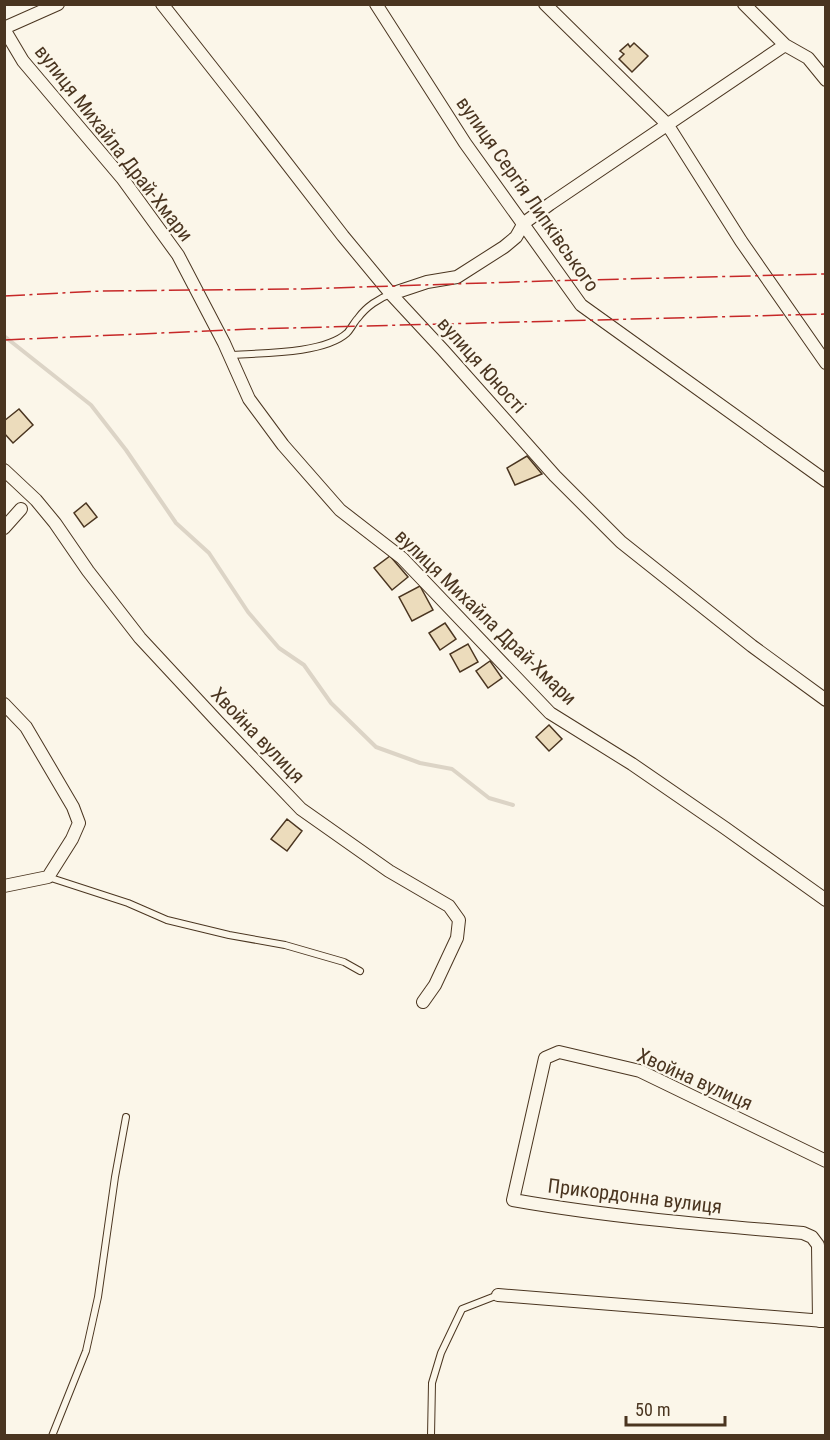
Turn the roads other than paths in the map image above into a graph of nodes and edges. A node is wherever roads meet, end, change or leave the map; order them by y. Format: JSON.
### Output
{"nodes":[{"id":1,"x":58,"y":4,"type":"edge"},
{"id":2,"x":162,"y":4,"type":"edge"},
{"id":3,"x":376,"y":4,"type":"edge"},
{"id":4,"x":545,"y":4,"type":"edge"},
{"id":5,"x":744,"y":4,"type":"edge"},
{"id":6,"x":4,"y":28,"type":"edge"},
{"id":7,"x":785,"y":45,"type":"junction"},
{"id":8,"x":825,"y":80,"type":"edge"},
{"id":9,"x":667,"y":124,"type":"junction"},
{"id":10,"x":524,"y":224,"type":"junction"},
{"id":11,"x":391,"y":294,"type":"junction"},
{"id":12,"x":230,"y":355,"type":"junction"},
{"id":13,"x":825,"y":363,"type":"edge"},
{"id":14,"x":4,"y":470,"type":"edge"},
{"id":15,"x":825,"y":481,"type":"edge"},
{"id":16,"x":21,"y":509,"type":"dead end"},
{"id":17,"x":4,"y":528,"type":"edge"},
{"id":18,"x":825,"y":700,"type":"edge"},
{"id":19,"x":4,"y":704,"type":"edge"},
{"id":20,"x":48,"y":877,"type":"junction"},
{"id":21,"x":4,"y":886,"type":"edge"},
{"id":22,"x":825,"y":900,"type":"edge"},
{"id":23,"x":360,"y":971,"type":"dead end"},
{"id":24,"x":423,"y":1002,"type":"dead end"},
{"id":25,"x":544,"y":1058,"type":"joint"},
{"id":26,"x":126,"y":1117,"type":"dead end"},
{"id":27,"x":825,"y":1161,"type":"edge"},
{"id":28,"x":498,"y":1295,"type":"joint"},
{"id":29,"x":822,"y":1321,"type":"edge"},
{"id":30,"x":52,"y":1436,"type":"edge"},
{"id":31,"x":431,"y":1436,"type":"edge"}],
"edges":[{"from":1,"to":6,"type":"street"},
{"from":2,"to":11,"type":"street","name":"вулиця Юності"},
{"from":3,"to":10,"type":"street","name":"вулиця Сергія Липківського"},
{"from":4,"to":9,"type":"street"},
{"from":5,"to":7,"type":"street"},
{"from":6,"to":12,"type":"street","name":"вулиця Михайла Драй-Хмари"},
{"from":7,"to":8,"type":"street"},
{"from":7,"to":9,"type":"street"},
{"from":9,"to":10,"type":"street"},
{"from":9,"to":13,"type":"street"},
{"from":10,"to":11,"type":"street"},
{"from":10,"to":15,"type":"street","name":"вулиця Сергія Липківського"},
{"from":11,"to":12,"type":"lane"},
{"from":11,"to":18,"type":"street","name":"вулиця Юності"},
{"from":12,"to":22,"type":"street","name":"вулиця Михайла Драй-Хмари"},
{"from":14,"to":24,"type":"street","name":"Хвойна вулиця"},
{"from":16,"to":17,"type":"street"},
{"from":19,"to":20,"type":"street"},
{"from":20,"to":21,"type":"street"},
{"from":20,"to":23,"type":"lane"},
{"from":25,"to":27,"type":"street","name":"Хвойна вулиця"},
{"from":25,"to":29,"type":"street","name":"Прикордонна вулиця"},
{"from":26,"to":30,"type":"lane"},
{"from":28,"to":29,"type":"street","name":"Прикордонна вулиця"},
{"from":28,"to":31,"type":"lane"}]}
